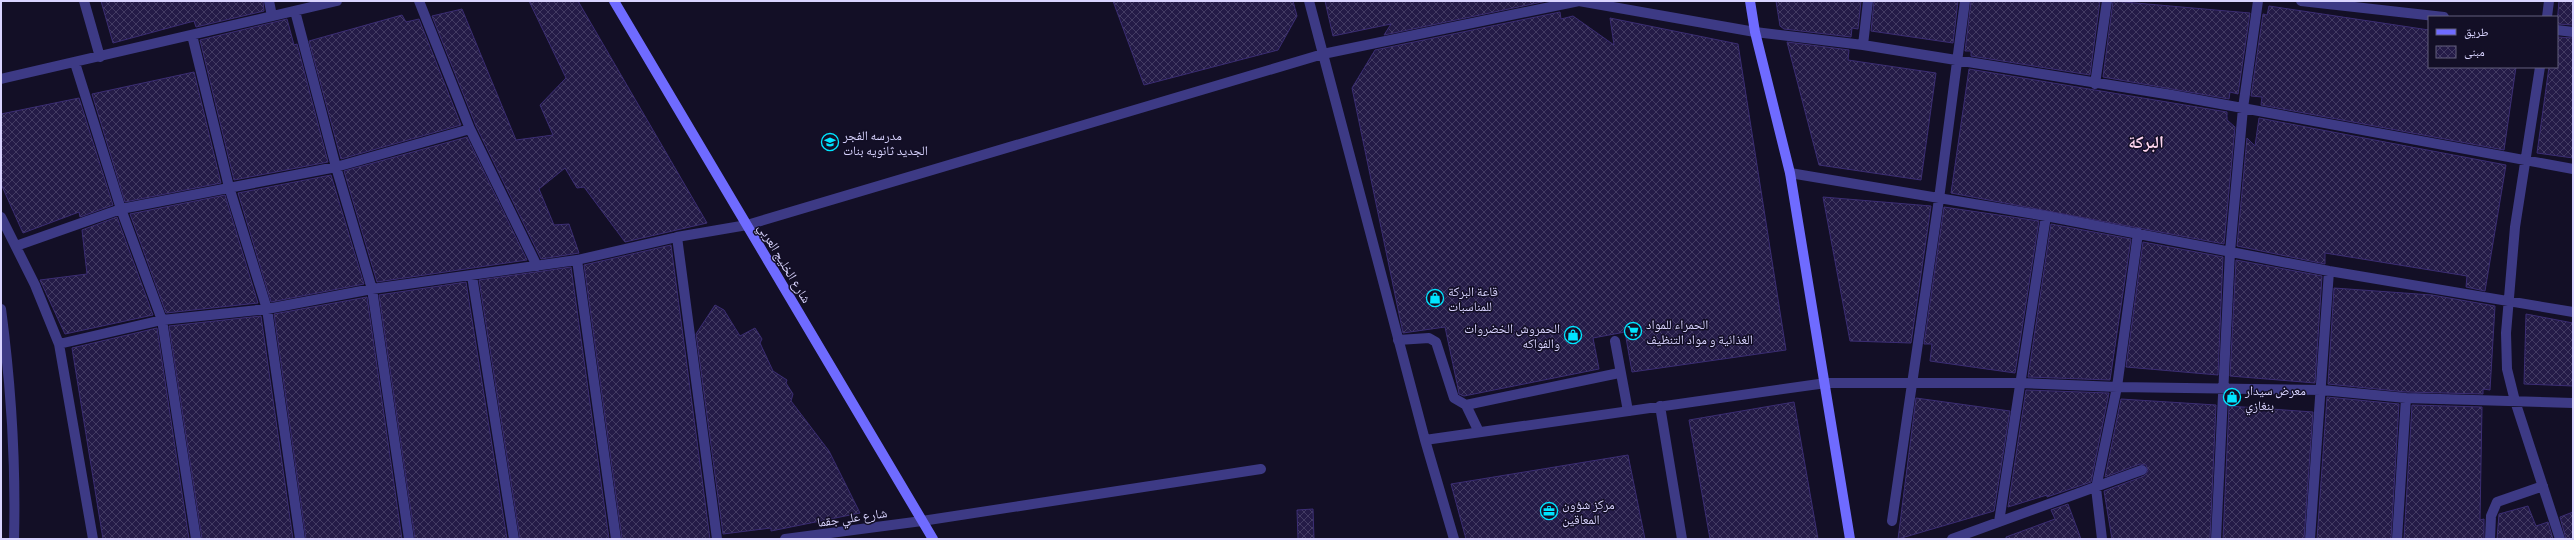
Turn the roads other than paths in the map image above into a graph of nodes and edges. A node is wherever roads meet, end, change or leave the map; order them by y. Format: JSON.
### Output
{"nodes":[{"id":1,"x":84,"y":1,"type":"edge"},
{"id":2,"x":269,"y":1,"type":"edge"},
{"id":3,"x":337,"y":1,"type":"edge"},
{"id":4,"x":419,"y":1,"type":"edge"},
{"id":5,"x":614,"y":1,"type":"edge"},
{"id":6,"x":1309,"y":1,"type":"edge"},
{"id":7,"x":1750,"y":1,"type":"edge"},
{"id":8,"x":1868,"y":1,"type":"edge"},
{"id":9,"x":1965,"y":1,"type":"edge"},
{"id":10,"x":2108,"y":1,"type":"edge"},
{"id":11,"x":2258,"y":1,"type":"edge"},
{"id":12,"x":2301,"y":1,"type":"edge"},
{"id":13,"x":2549,"y":1,"type":"edge"},
{"id":14,"x":295,"y":10,"type":"junction"},
{"id":15,"x":272,"y":16,"type":"junction"},
{"id":16,"x":2435,"y":16,"type":"edge"},
{"id":17,"x":2547,"y":16,"type":"edge"},
{"id":18,"x":2558,"y":30,"type":"edge"},
{"id":19,"x":1755,"y":32,"type":"junction"},
{"id":20,"x":2573,"y":32,"type":"edge"},
{"id":21,"x":192,"y":35,"type":"junction"},
{"id":22,"x":1863,"y":45,"type":"junction"},
{"id":23,"x":1323,"y":54,"type":"junction"},
{"id":24,"x":100,"y":57,"type":"junction"},
{"id":25,"x":1957,"y":61,"type":"junction"},
{"id":26,"x":75,"y":63,"type":"junction"},
{"id":27,"x":2540,"y":68,"type":"edge"},
{"id":28,"x":1,"y":79,"type":"edge"},
{"id":29,"x":2095,"y":84,"type":"junction"},
{"id":30,"x":2244,"y":108,"type":"junction"},
{"id":31,"x":470,"y":129,"type":"junction"},
{"id":32,"x":2526,"y":162,"type":"junction"},
{"id":33,"x":336,"y":167,"type":"junction"},
{"id":34,"x":2573,"y":169,"type":"edge"},
{"id":35,"x":1790,"y":173,"type":"junction"},
{"id":36,"x":229,"y":187,"type":"junction"},
{"id":37,"x":1939,"y":199,"type":"junction"},
{"id":38,"x":121,"y":209,"type":"junction"},
{"id":39,"x":2046,"y":216,"type":"junction"},
{"id":40,"x":1,"y":217,"type":"edge"},
{"id":41,"x":747,"y":225,"type":"junction"},
{"id":42,"x":2138,"y":233,"type":"junction"},
{"id":43,"x":678,"y":237,"type":"junction"},
{"id":44,"x":16,"y":246,"type":"junction"},
{"id":45,"x":2230,"y":252,"type":"junction"},
{"id":46,"x":577,"y":260,"type":"junction"},
{"id":47,"x":537,"y":266,"type":"junction"},
{"id":48,"x":2329,"y":272,"type":"junction"},
{"id":49,"x":472,"y":276,"type":"junction"},
{"id":50,"x":372,"y":289,"type":"junction"},
{"id":51,"x":2507,"y":300,"type":"junction"},
{"id":52,"x":1,"y":309,"type":"edge"},
{"id":53,"x":267,"y":309,"type":"junction"},
{"id":54,"x":2573,"y":312,"type":"edge"},
{"id":55,"x":162,"y":320,"type":"junction"},
{"id":56,"x":1398,"y":340,"type":"junction"},
{"id":57,"x":1615,"y":341,"type":"dead end"},
{"id":58,"x":60,"y":344,"type":"junction"},
{"id":59,"x":1620,"y":374,"type":"junction"},
{"id":60,"x":1826,"y":382,"type":"junction"},
{"id":61,"x":1913,"y":383,"type":"junction"},
{"id":62,"x":2020,"y":383,"type":"junction"},
{"id":63,"x":2117,"y":387,"type":"junction"},
{"id":64,"x":2224,"y":389,"type":"junction"},
{"id":65,"x":2322,"y":390,"type":"junction"},
{"id":66,"x":2406,"y":398,"type":"junction"},
{"id":67,"x":2516,"y":401,"type":"junction"},
{"id":68,"x":2573,"y":402,"type":"edge"},
{"id":69,"x":1466,"y":405,"type":"junction"},
{"id":70,"x":1660,"y":406,"type":"junction"},
{"id":71,"x":1628,"y":410,"type":"junction"},
{"id":72,"x":1479,"y":432,"type":"junction"},
{"id":73,"x":1425,"y":440,"type":"junction"},
{"id":74,"x":1261,"y":469,"type":"dead end"},
{"id":75,"x":2142,"y":470,"type":"dead end"},
{"id":76,"x":2543,"y":486,"type":"junction"},
{"id":77,"x":2096,"y":488,"type":"junction"},
{"id":78,"x":922,"y":521,"type":"junction"},
{"id":79,"x":1892,"y":521,"type":"dead end"},
{"id":80,"x":1999,"y":522,"type":"junction"},
{"id":81,"x":14,"y":539,"type":"edge"},
{"id":82,"x":93,"y":539,"type":"edge"},
{"id":83,"x":196,"y":539,"type":"edge"},
{"id":84,"x":300,"y":539,"type":"edge"},
{"id":85,"x":409,"y":539,"type":"edge"},
{"id":86,"x":514,"y":539,"type":"edge"},
{"id":87,"x":616,"y":539,"type":"edge"},
{"id":88,"x":717,"y":539,"type":"edge"},
{"id":89,"x":785,"y":539,"type":"edge"},
{"id":90,"x":933,"y":539,"type":"edge"},
{"id":91,"x":1454,"y":539,"type":"edge"},
{"id":92,"x":1682,"y":539,"type":"edge"},
{"id":93,"x":1850,"y":539,"type":"edge"},
{"id":94,"x":1952,"y":539,"type":"edge"},
{"id":95,"x":2102,"y":539,"type":"edge"},
{"id":96,"x":2216,"y":539,"type":"edge"},
{"id":97,"x":2310,"y":539,"type":"edge"},
{"id":98,"x":2397,"y":539,"type":"edge"},
{"id":99,"x":2490,"y":539,"type":"edge"},
{"id":100,"x":2560,"y":539,"type":"edge"}],
"edges":[{"from":1,"to":24,"type":"street"},
{"from":2,"to":15,"type":"street"},
{"from":3,"to":14,"type":"street"},
{"from":4,"to":31,"type":"street"},
{"from":5,"to":41,"type":"main road","name":"شارع الخليج العربي"},
{"from":6,"to":23,"type":"street"},
{"from":7,"to":19,"type":"main road"},
{"from":8,"to":22,"type":"street"},
{"from":9,"to":25,"type":"street"},
{"from":10,"to":29,"type":"street"},
{"from":11,"to":30,"type":"street"},
{"from":12,"to":16,"type":"street"},
{"from":13,"to":17,"type":"street"},
{"from":14,"to":15,"type":"street"},
{"from":14,"to":33,"type":"street"},
{"from":15,"to":21,"type":"street"},
{"from":18,"to":20,"type":"street"},
{"from":19,"to":22,"type":"street"},
{"from":19,"to":23,"type":"street"},
{"from":19,"to":35,"type":"main road"},
{"from":21,"to":24,"type":"street"},
{"from":21,"to":36,"type":"street"},
{"from":22,"to":25,"type":"street"},
{"from":23,"to":41,"type":"street"},
{"from":23,"to":56,"type":"street"},
{"from":24,"to":26,"type":"street"},
{"from":25,"to":29,"type":"street"},
{"from":25,"to":37,"type":"street"},
{"from":26,"to":28,"type":"street"},
{"from":26,"to":38,"type":"street"},
{"from":27,"to":32,"type":"street"},
{"from":29,"to":30,"type":"street"},
{"from":30,"to":32,"type":"street"},
{"from":30,"to":45,"type":"street"},
{"from":31,"to":33,"type":"street"},
{"from":31,"to":47,"type":"street"},
{"from":32,"to":34,"type":"street"},
{"from":32,"to":51,"type":"street"},
{"from":33,"to":36,"type":"street"},
{"from":33,"to":50,"type":"street"},
{"from":35,"to":37,"type":"street"},
{"from":35,"to":60,"type":"main road"},
{"from":36,"to":38,"type":"street"},
{"from":36,"to":53,"type":"street"},
{"from":37,"to":39,"type":"street"},
{"from":37,"to":61,"type":"street"},
{"from":38,"to":44,"type":"street"},
{"from":38,"to":55,"type":"street"},
{"from":39,"to":42,"type":"street"},
{"from":39,"to":62,"type":"street"},
{"from":40,"to":44,"type":"street"},
{"from":41,"to":43,"type":"street"},
{"from":41,"to":78,"type":"main road","name":"شارع الخليج العربي"},
{"from":42,"to":45,"type":"street"},
{"from":42,"to":63,"type":"street"},
{"from":43,"to":46,"type":"street"},
{"from":43,"to":88,"type":"street"},
{"from":44,"to":58,"type":"street"},
{"from":45,"to":48,"type":"street"},
{"from":45,"to":64,"type":"street"},
{"from":46,"to":47,"type":"street"},
{"from":46,"to":87,"type":"street"},
{"from":47,"to":49,"type":"street"},
{"from":48,"to":51,"type":"street"},
{"from":48,"to":65,"type":"street"},
{"from":49,"to":50,"type":"street"},
{"from":49,"to":86,"type":"street"},
{"from":50,"to":53,"type":"street"},
{"from":50,"to":85,"type":"street"},
{"from":51,"to":54,"type":"street"},
{"from":51,"to":67,"type":"street"},
{"from":52,"to":81,"type":"street"},
{"from":53,"to":55,"type":"street"},
{"from":53,"to":84,"type":"street"},
{"from":55,"to":58,"type":"street"},
{"from":55,"to":83,"type":"street"},
{"from":56,"to":69,"type":"street"},
{"from":56,"to":73,"type":"street"},
{"from":57,"to":59,"type":"street"},
{"from":58,"to":82,"type":"street"},
{"from":59,"to":69,"type":"street"},
{"from":59,"to":71,"type":"street"},
{"from":60,"to":61,"type":"street"},
{"from":60,"to":70,"type":"street"},
{"from":60,"to":93,"type":"main road"},
{"from":61,"to":62,"type":"street"},
{"from":61,"to":79,"type":"street"},
{"from":62,"to":63,"type":"street"},
{"from":62,"to":80,"type":"street"},
{"from":63,"to":64,"type":"street"},
{"from":63,"to":77,"type":"street"},
{"from":64,"to":65,"type":"street"},
{"from":64,"to":96,"type":"street"},
{"from":65,"to":66,"type":"street"},
{"from":65,"to":97,"type":"street"},
{"from":66,"to":67,"type":"street"},
{"from":66,"to":98,"type":"street"},
{"from":67,"to":68,"type":"street"},
{"from":67,"to":76,"type":"street"},
{"from":69,"to":72,"type":"street"},
{"from":70,"to":71,"type":"street"},
{"from":70,"to":92,"type":"street"},
{"from":71,"to":72,"type":"street"},
{"from":72,"to":73,"type":"street"},
{"from":73,"to":91,"type":"street"},
{"from":74,"to":78,"type":"street","name":"شارع علي جقما"},
{"from":75,"to":77,"type":"street"},
{"from":76,"to":99,"type":"street"},
{"from":76,"to":100,"type":"street"},
{"from":77,"to":80,"type":"street"},
{"from":77,"to":95,"type":"street"},
{"from":78,"to":89,"type":"street","name":"شارع علي جقما"},
{"from":78,"to":90,"type":"main road","name":"شارع الخليج العربي"},
{"from":80,"to":94,"type":"street"}]}
